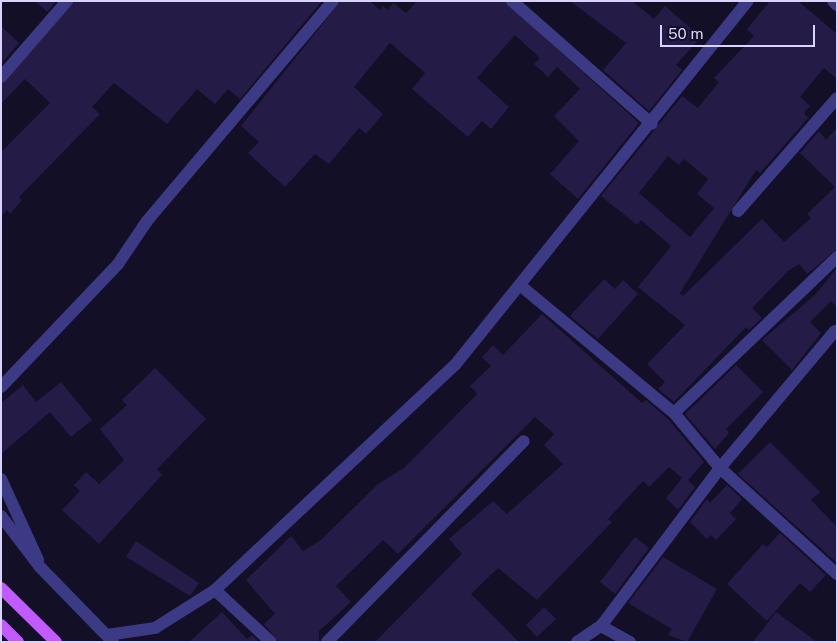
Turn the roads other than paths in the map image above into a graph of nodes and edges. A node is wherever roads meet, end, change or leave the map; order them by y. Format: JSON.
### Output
{"nodes":[{"id":1,"x":67,"y":1,"type":"edge"},
{"id":2,"x":333,"y":1,"type":"edge"},
{"id":3,"x":512,"y":1,"type":"edge"},
{"id":4,"x":748,"y":1,"type":"edge"},
{"id":5,"x":833,"y":1,"type":"edge"},
{"id":6,"x":837,"y":5,"type":"edge"},
{"id":7,"x":1,"y":77,"type":"edge"},
{"id":8,"x":837,"y":98,"type":"edge"},
{"id":9,"x":652,"y":124,"type":"junction"},
{"id":10,"x":738,"y":212,"type":"dead end"},
{"id":11,"x":837,"y":257,"type":"edge"},
{"id":12,"x":521,"y":286,"type":"junction"},
{"id":13,"x":836,"y":331,"type":"dead end"},
{"id":14,"x":1,"y":387,"type":"edge"},
{"id":15,"x":674,"y":413,"type":"junction"},
{"id":16,"x":524,"y":441,"type":"dead end"},
{"id":17,"x":720,"y":468,"type":"junction"},
{"id":18,"x":1,"y":478,"type":"edge"},
{"id":19,"x":1,"y":516,"type":"edge"},
{"id":20,"x":40,"y":568,"type":"junction"},
{"id":21,"x":837,"y":574,"type":"edge"},
{"id":22,"x":1,"y":588,"type":"edge"},
{"id":23,"x":215,"y":590,"type":"junction"},
{"id":24,"x":1,"y":625,"type":"edge"},
{"id":25,"x":601,"y":626,"type":"junction"},
{"id":26,"x":110,"y":638,"type":"edge"},
{"id":27,"x":18,"y":642,"type":"edge"},
{"id":28,"x":56,"y":642,"type":"edge"},
{"id":29,"x":271,"y":642,"type":"edge"},
{"id":30,"x":327,"y":642,"type":"edge"},
{"id":31,"x":576,"y":642,"type":"edge"},
{"id":32,"x":630,"y":642,"type":"edge"}],
"edges":[{"from":1,"to":7,"type":"street"},
{"from":2,"to":14,"type":"street"},
{"from":3,"to":9,"type":"street"},
{"from":4,"to":9,"type":"street"},
{"from":5,"to":6,"type":"street"},
{"from":8,"to":10,"type":"street"},
{"from":9,"to":12,"type":"street"},
{"from":11,"to":15,"type":"street"},
{"from":12,"to":15,"type":"street"},
{"from":12,"to":23,"type":"street"},
{"from":13,"to":17,"type":"street"},
{"from":15,"to":17,"type":"street"},
{"from":16,"to":30,"type":"street"},
{"from":17,"to":21,"type":"street"},
{"from":17,"to":25,"type":"street"},
{"from":18,"to":20,"type":"street"},
{"from":19,"to":20,"type":"street"},
{"from":20,"to":26,"type":"street"},
{"from":22,"to":28,"type":"main road"},
{"from":23,"to":26,"type":"street"},
{"from":23,"to":29,"type":"street"},
{"from":24,"to":27,"type":"main road"},
{"from":25,"to":31,"type":"street"},
{"from":25,"to":32,"type":"street"}]}
